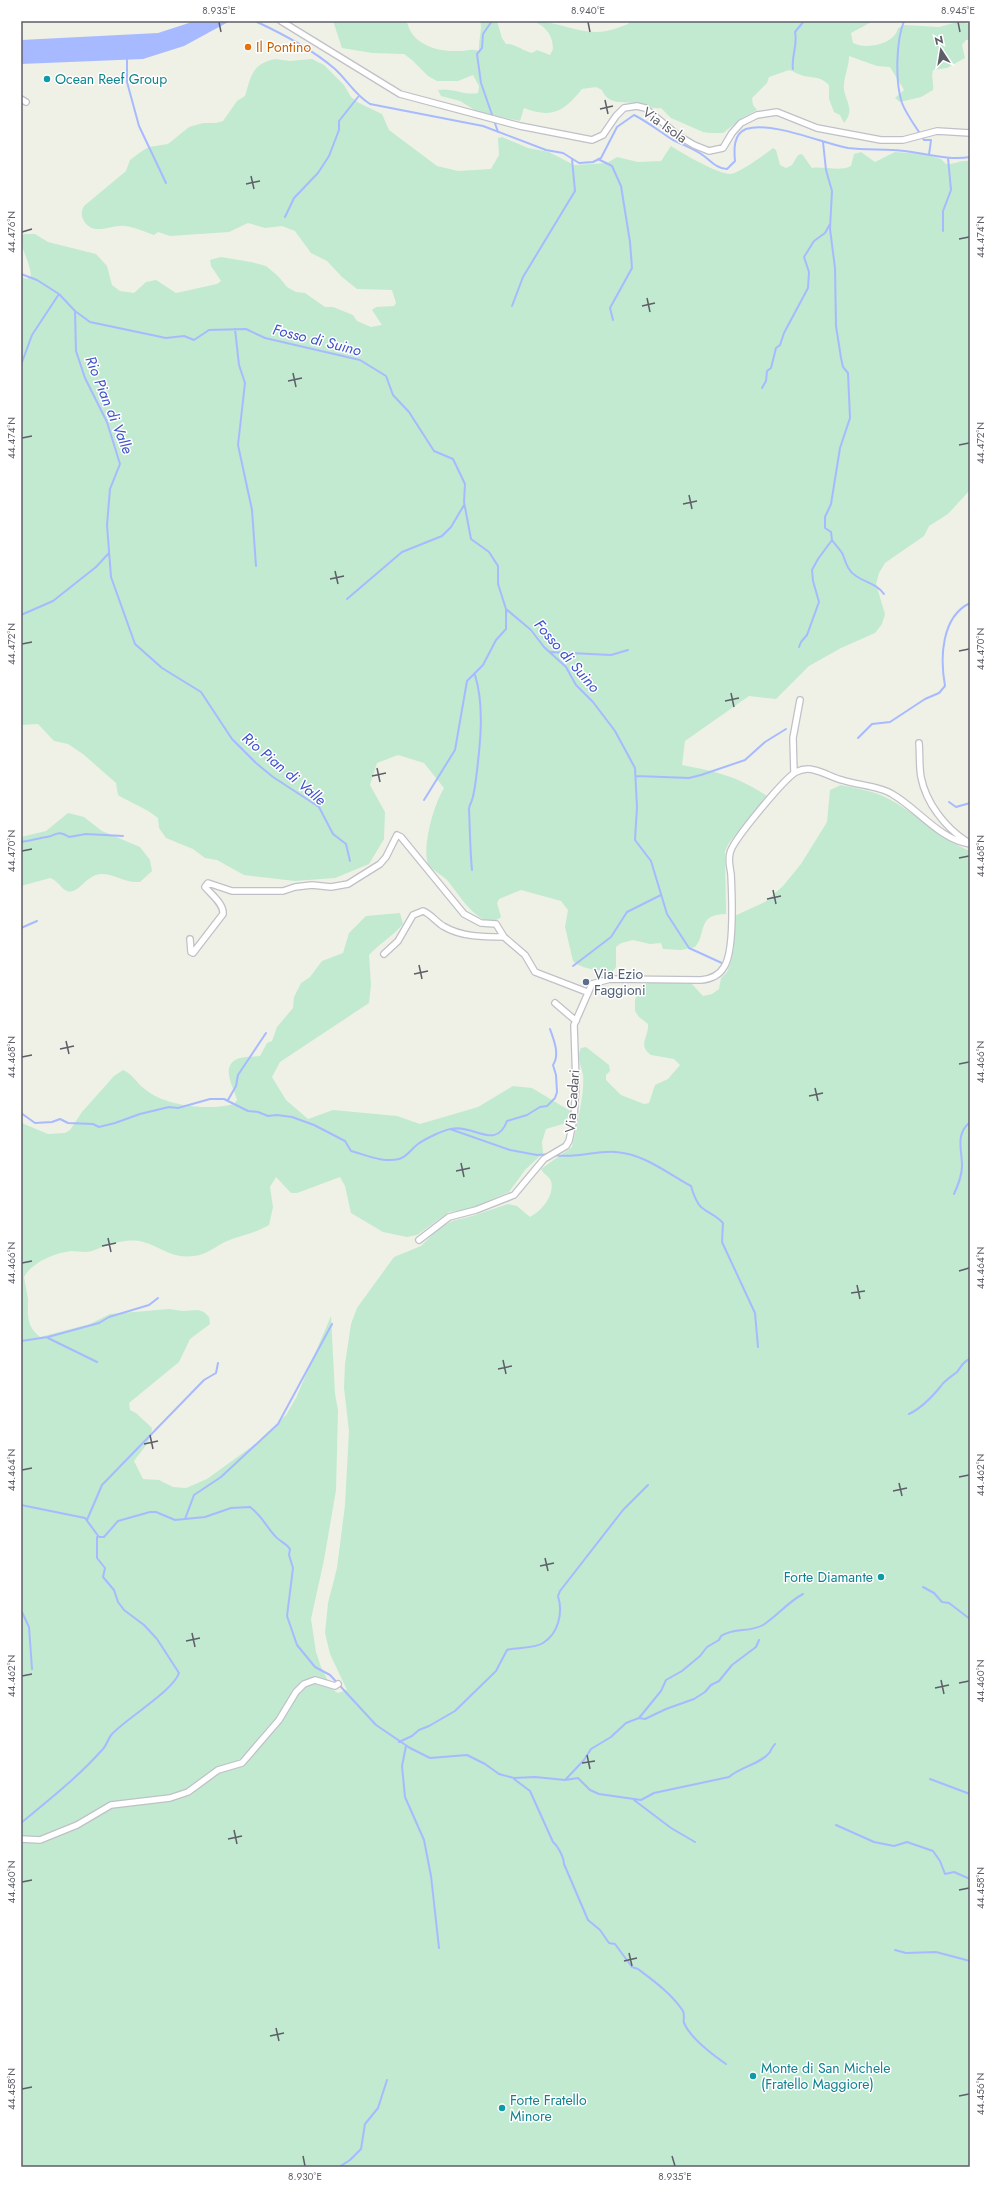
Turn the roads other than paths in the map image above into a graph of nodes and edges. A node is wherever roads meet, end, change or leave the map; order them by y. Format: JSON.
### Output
{"nodes":[{"id":1,"x":282,"y":21,"type":"edge"},
{"id":2,"x":970,"y":133,"type":"edge"},
{"id":3,"x":800,"y":700,"type":"dead end"},
{"id":4,"x":919,"y":743,"type":"dead end"},
{"id":5,"x":794,"y":773,"type":"junction"},
{"id":6,"x":970,"y":844,"type":"edge"},
{"id":7,"x":504,"y":937,"type":"junction"},
{"id":8,"x":190,"y":940,"type":"dead end"},
{"id":9,"x":384,"y":954,"type":"dead end"},
{"id":10,"x":587,"y":992,"type":"junction"},
{"id":11,"x":555,"y":1004,"type":"dead end"},
{"id":12,"x":576,"y":1021,"type":"junction"},
{"id":13,"x":419,"y":1240,"type":"dead end"},
{"id":14,"x":338,"y":1684,"type":"dead end"},
{"id":15,"x":21,"y":1839,"type":"edge"}],
"edges":[{"from":1,"to":2,"type":"street","name":"Via Isola"},
{"from":3,"to":5,"type":"street"},
{"from":4,"to":6,"type":"street"},
{"from":5,"to":6,"type":"street"},
{"from":5,"to":10,"type":"street"},
{"from":7,"to":8,"type":"street"},
{"from":7,"to":9,"type":"street"},
{"from":7,"to":10,"type":"street"},
{"from":10,"to":12,"type":"street","name":"Via Cadari"},
{"from":11,"to":12,"type":"street"},
{"from":12,"to":13,"type":"street","name":"Via Cadari"},
{"from":14,"to":15,"type":"street"}]}
